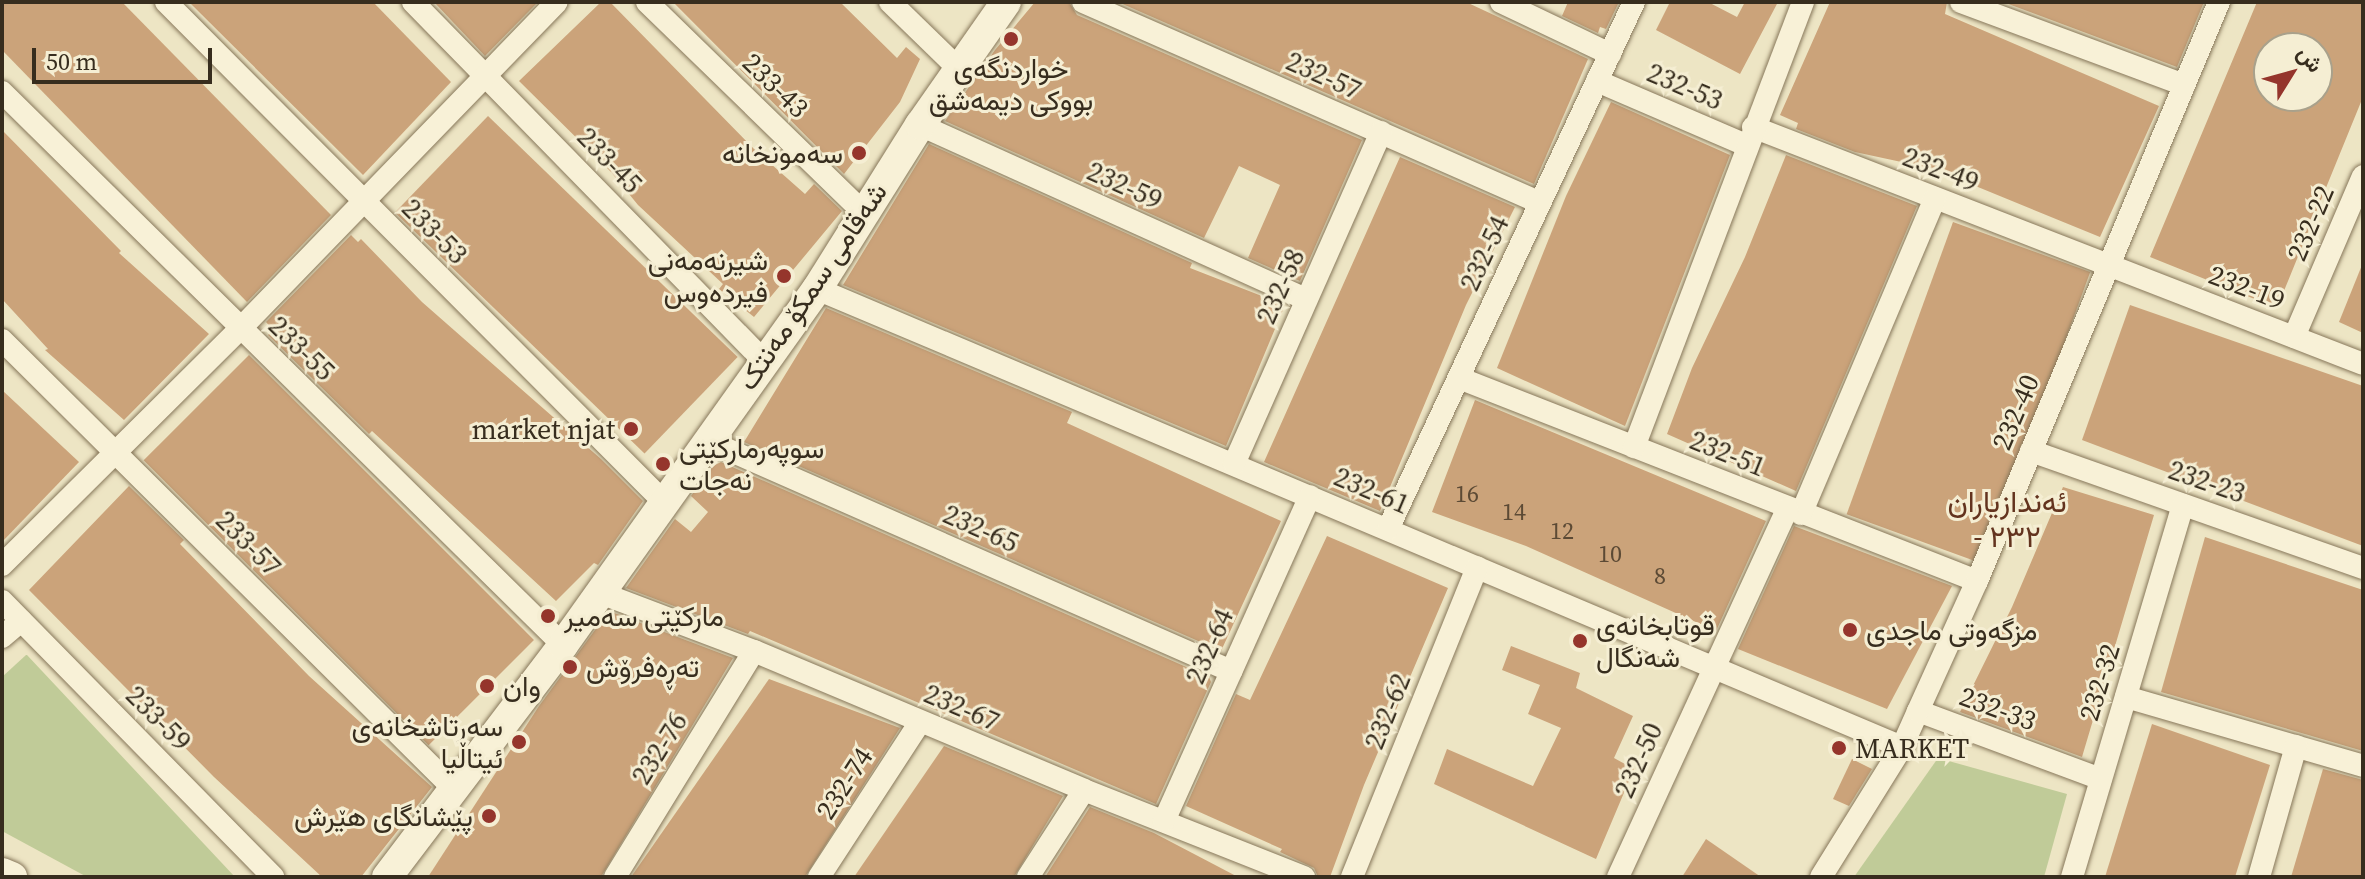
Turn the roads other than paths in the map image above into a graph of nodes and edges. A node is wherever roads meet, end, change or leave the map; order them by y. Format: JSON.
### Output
{"nodes":[{"id":1,"x":166,"y":2,"type":"edge"},
{"id":2,"x":413,"y":2,"type":"edge"},
{"id":3,"x":557,"y":2,"type":"edge"},
{"id":4,"x":647,"y":2,"type":"edge"},
{"id":5,"x":890,"y":2,"type":"edge"},
{"id":6,"x":1006,"y":2,"type":"edge"},
{"id":7,"x":1083,"y":2,"type":"edge"},
{"id":8,"x":1501,"y":2,"type":"edge"},
{"id":9,"x":1634,"y":2,"type":"edge"},
{"id":10,"x":1803,"y":2,"type":"edge"},
{"id":11,"x":1961,"y":2,"type":"edge"},
{"id":12,"x":2219,"y":2,"type":"edge"},
{"id":13,"x":1610,"y":54,"type":"junction"},
{"id":14,"x":959,"y":69,"type":"junction"},
{"id":15,"x":485,"y":75,"type":"junction"},
{"id":16,"x":1597,"y":81,"type":"junction"},
{"id":17,"x":2184,"y":85,"type":"junction"},
{"id":18,"x":2,"y":92,"type":"edge"},
{"id":19,"x":920,"y":125,"type":"junction"},
{"id":20,"x":1381,"y":132,"type":"junction"},
{"id":21,"x":1751,"y":137,"type":"junction"},
{"id":22,"x":2363,"y":176,"type":"edge"},
{"id":23,"x":1935,"y":198,"type":"junction"},
{"id":24,"x":362,"y":200,"type":"junction"},
{"id":25,"x":1540,"y":203,"type":"junction"},
{"id":26,"x":863,"y":212,"type":"junction"},
{"id":27,"x":2109,"y":265,"type":"junction"},
{"id":28,"x":817,"y":289,"type":"junction"},
{"id":29,"x":1306,"y":299,"type":"junction"},
{"id":30,"x":240,"y":329,"type":"junction"},
{"id":31,"x":2294,"y":337,"type":"junction"},
{"id":32,"x":2,"y":340,"type":"edge"},
{"id":33,"x":763,"y":360,"type":"junction"},
{"id":34,"x":2363,"y":364,"type":"edge"},
{"id":35,"x":1459,"y":378,"type":"junction"},
{"id":36,"x":706,"y":440,"type":"junction"},
{"id":37,"x":1634,"y":447,"type":"junction"},
{"id":38,"x":2031,"y":451,"type":"junction"},
{"id":39,"x":114,"y":452,"type":"junction"},
{"id":40,"x":1234,"y":464,"type":"junction"},
{"id":41,"x":1310,"y":496,"type":"junction"},
{"id":42,"x":663,"y":501,"type":"junction"},
{"id":43,"x":2183,"y":505,"type":"junction"},
{"id":44,"x":1794,"y":511,"type":"junction"},
{"id":45,"x":1388,"y":529,"type":"junction"},
{"id":46,"x":2,"y":565,"type":"edge"},
{"id":47,"x":1477,"y":567,"type":"junction"},
{"id":48,"x":2363,"y":568,"type":"edge"},
{"id":49,"x":1977,"y":581,"type":"junction"},
{"id":50,"x":598,"y":592,"type":"junction"},
{"id":51,"x":2,"y":601,"type":"edge"},
{"id":52,"x":21,"y":621,"type":"junction"},
{"id":53,"x":2,"y":637,"type":"edge"},
{"id":54,"x":563,"y":645,"type":"junction"},
{"id":55,"x":754,"y":651,"type":"junction"},
{"id":56,"x":1712,"y":667,"type":"junction"},
{"id":57,"x":1231,"y":671,"type":"junction"},
{"id":58,"x":2126,"y":697,"type":"junction"},
{"id":59,"x":1918,"y":711,"type":"junction"},
{"id":60,"x":920,"y":722,"type":"junction"},
{"id":61,"x":2296,"y":746,"type":"junction"},
{"id":62,"x":1902,"y":747,"type":"junction"},
{"id":63,"x":2363,"y":766,"type":"edge"},
{"id":64,"x":2101,"y":779,"type":"junction"},
{"id":65,"x":454,"y":789,"type":"junction"},
{"id":66,"x":1084,"y":790,"type":"junction"},
{"id":67,"x":1164,"y":821,"type":"junction"},
{"id":68,"x":1252,"y":868,"type":"edge"},
{"id":69,"x":2,"y":873,"type":"edge"},
{"id":70,"x":12,"y":877,"type":"edge"},
{"id":71,"x":273,"y":877,"type":"edge"},
{"id":72,"x":387,"y":877,"type":"edge"},
{"id":73,"x":615,"y":877,"type":"edge"},
{"id":74,"x":819,"y":877,"type":"edge"},
{"id":75,"x":1028,"y":877,"type":"edge"},
{"id":76,"x":1304,"y":877,"type":"edge"},
{"id":77,"x":1352,"y":877,"type":"edge"},
{"id":78,"x":1618,"y":877,"type":"edge"},
{"id":79,"x":1821,"y":877,"type":"edge"},
{"id":80,"x":2072,"y":877,"type":"edge"},
{"id":81,"x":2259,"y":877,"type":"edge"}],
"edges":[{"from":1,"to":24,"type":"street","name":"233-53"},
{"from":2,"to":15,"type":"street","name":"233-45"},
{"from":3,"to":15,"type":"street"},
{"from":4,"to":26,"type":"street","name":"233-43"},
{"from":5,"to":14,"type":"street"},
{"from":6,"to":14,"type":"main road","name":"شەقامی سمکۆ مەنتک"},
{"from":7,"to":20,"type":"street","name":"232-57"},
{"from":8,"to":13,"type":"street"},
{"from":9,"to":13,"type":"street","name":"232-54"},
{"from":10,"to":21,"type":"street"},
{"from":11,"to":17,"type":"street"},
{"from":12,"to":17,"type":"street","name":"232-40"},
{"from":13,"to":16,"type":"street","name":"232-54"},
{"from":14,"to":19,"type":"main road","name":"شەقامی سمکۆ مەنتک"},
{"from":15,"to":24,"type":"street"},
{"from":15,"to":33,"type":"street","name":"233-45"},
{"from":16,"to":21,"type":"street","name":"232-53"},
{"from":16,"to":25,"type":"street","name":"232-54"},
{"from":17,"to":27,"type":"street","name":"232-40"},
{"from":18,"to":30,"type":"street","name":"233-55"},
{"from":19,"to":26,"type":"main road","name":"شەقامی سمکۆ مەنتک"},
{"from":19,"to":29,"type":"street","name":"232-59"},
{"from":20,"to":25,"type":"street","name":"232-57"},
{"from":20,"to":29,"type":"street","name":"232-58"},
{"from":21,"to":23,"type":"street","name":"232-49"},
{"from":21,"to":37,"type":"street"},
{"from":22,"to":31,"type":"street","name":"232-22"},
{"from":23,"to":27,"type":"street","name":"232-49"},
{"from":23,"to":44,"type":"street","name":"232-50"},
{"from":24,"to":30,"type":"street"},
{"from":24,"to":42,"type":"street","name":"233-53"},
{"from":25,"to":35,"type":"street","name":"232-54"},
{"from":26,"to":28,"type":"main road","name":"شەقامی سمکۆ مەنتک"},
{"from":27,"to":31,"type":"street","name":"232-19"},
{"from":27,"to":38,"type":"street","name":"232-40"},
{"from":28,"to":33,"type":"main road","name":"شەقامی سمکۆ مەنتک"},
{"from":28,"to":40,"type":"street","name":"232-61"},
{"from":29,"to":40,"type":"street","name":"232-58"},
{"from":30,"to":39,"type":"street"},
{"from":30,"to":54,"type":"street","name":"233-55"},
{"from":31,"to":34,"type":"street","name":"232-19"},
{"from":32,"to":39,"type":"street","name":"233-57"},
{"from":33,"to":36,"type":"main road","name":"شەقامی سمکۆ مەنتک"},
{"from":35,"to":37,"type":"street","name":"232-51"},
{"from":35,"to":45,"type":"street","name":"232-54"},
{"from":36,"to":42,"type":"main road","name":"شەقامی سمکۆ مەنتک"},
{"from":36,"to":57,"type":"street","name":"232-65"},
{"from":37,"to":44,"type":"street","name":"232-51"},
{"from":38,"to":43,"type":"street","name":"232-23"},
{"from":38,"to":49,"type":"street","name":"232-40"},
{"from":39,"to":46,"type":"street"},
{"from":39,"to":65,"type":"street","name":"233-57"},
{"from":40,"to":41,"type":"street","name":"232-61"},
{"from":41,"to":45,"type":"street","name":"232-61"},
{"from":41,"to":57,"type":"street","name":"232-64"},
{"from":42,"to":50,"type":"main road","name":"شەقامی سمکۆ مەنتک"},
{"from":43,"to":48,"type":"street","name":"232-23"},
{"from":43,"to":58,"type":"street","name":"232-32"},
{"from":44,"to":49,"type":"street","name":"232-51"},
{"from":44,"to":56,"type":"street","name":"232-50"},
{"from":45,"to":47,"type":"street","name":"232-61"},
{"from":47,"to":56,"type":"street","name":"232-61"},
{"from":47,"to":77,"type":"street","name":"232-62"},
{"from":49,"to":59,"type":"street","name":"232-40"},
{"from":50,"to":54,"type":"main road","name":"شەقامی سمکۆ مەنتک"},
{"from":50,"to":55,"type":"street","name":"232-67"},
{"from":51,"to":52,"type":"street","name":"233-59"},
{"from":52,"to":53,"type":"street"},
{"from":52,"to":71,"type":"street","name":"233-59"},
{"from":54,"to":65,"type":"main road","name":"شەقامی سمکۆ مەنتک"},
{"from":55,"to":60,"type":"street","name":"232-67"},
{"from":55,"to":73,"type":"street","name":"232-76"},
{"from":56,"to":62,"type":"street","name":"232-61"},
{"from":56,"to":78,"type":"street","name":"232-50"},
{"from":57,"to":67,"type":"street","name":"232-64"},
{"from":58,"to":61,"type":"street"},
{"from":58,"to":64,"type":"street","name":"232-32"},
{"from":59,"to":62,"type":"street","name":"232-40"},
{"from":59,"to":64,"type":"street","name":"232-33"},
{"from":60,"to":66,"type":"street","name":"232-67"},
{"from":60,"to":74,"type":"street","name":"232-74"},
{"from":61,"to":63,"type":"street"},
{"from":61,"to":81,"type":"street"},
{"from":62,"to":79,"type":"street","name":"232-40"},
{"from":64,"to":80,"type":"street","name":"232-32"},
{"from":65,"to":72,"type":"main road","name":"شەقامی سمکۆ مەنتک"},
{"from":66,"to":67,"type":"street","name":"232-67"},
{"from":66,"to":75,"type":"street"},
{"from":67,"to":68,"type":"street","name":"232-67"},
{"from":68,"to":76,"type":"street","name":"232-67"},
{"from":69,"to":70,"type":"main road"}]}
